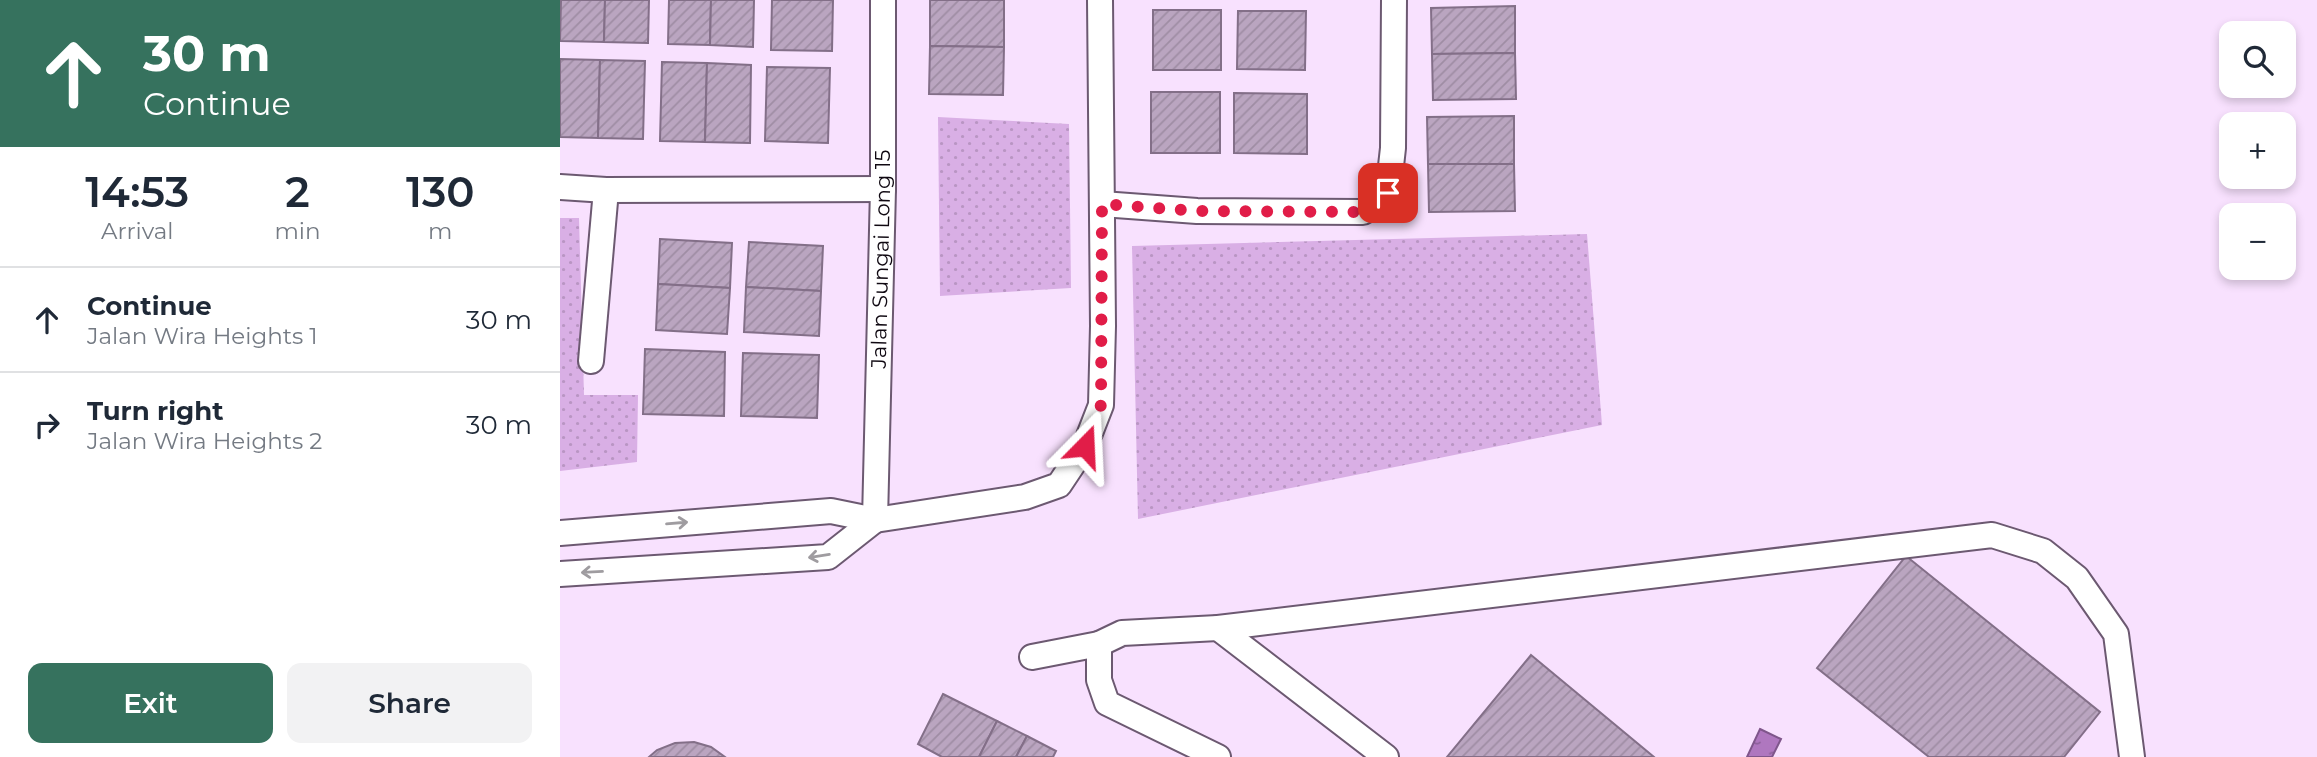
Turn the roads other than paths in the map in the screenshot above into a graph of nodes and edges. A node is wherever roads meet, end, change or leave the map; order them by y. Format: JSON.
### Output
{"nodes":[{"id":1,"x":883,"y":0,"type":"edge"},
{"id":2,"x":1100,"y":0,"type":"edge"},
{"id":3,"x":1394,"y":0,"type":"edge"},
{"id":4,"x":560,"y":187,"type":"edge"},
{"id":5,"x":883,"y":189,"type":"junction"},
{"id":6,"x":606,"y":190,"type":"junction"},
{"id":7,"x":1102,"y":204,"type":"junction"},
{"id":8,"x":591,"y":361,"type":"dead end"},
{"id":9,"x":875,"y":520,"type":"junction"},
{"id":10,"x":560,"y":533,"type":"edge"},
{"id":11,"x":560,"y":574,"type":"edge"},
{"id":12,"x":1218,"y":628,"type":"junction"},
{"id":13,"x":1099,"y":644,"type":"junction"},
{"id":14,"x":1032,"y":657,"type":"dead end"},
{"id":15,"x":1218,"y":757,"type":"edge"},
{"id":16,"x":1386,"y":757,"type":"edge"},
{"id":17,"x":2132,"y":757,"type":"edge"}],
"edges":[{"from":1,"to":5,"type":"street","name":"Jalan Sungai Long 15"},
{"from":2,"to":7,"type":"street"},
{"from":3,"to":7,"type":"street"},
{"from":4,"to":6,"type":"street"},
{"from":5,"to":6,"type":"street"},
{"from":5,"to":9,"type":"street","name":"Jalan Sungai Long 15"},
{"from":6,"to":8,"type":"street"},
{"from":7,"to":9,"type":"street"},
{"from":10,"to":9,"type":"street","one_way":true},
{"from":9,"to":11,"type":"street","one_way":true},
{"from":12,"to":13,"type":"street"},
{"from":12,"to":16,"type":"street"},
{"from":12,"to":17,"type":"street"},
{"from":13,"to":14,"type":"street"},
{"from":13,"to":15,"type":"street"}]}
